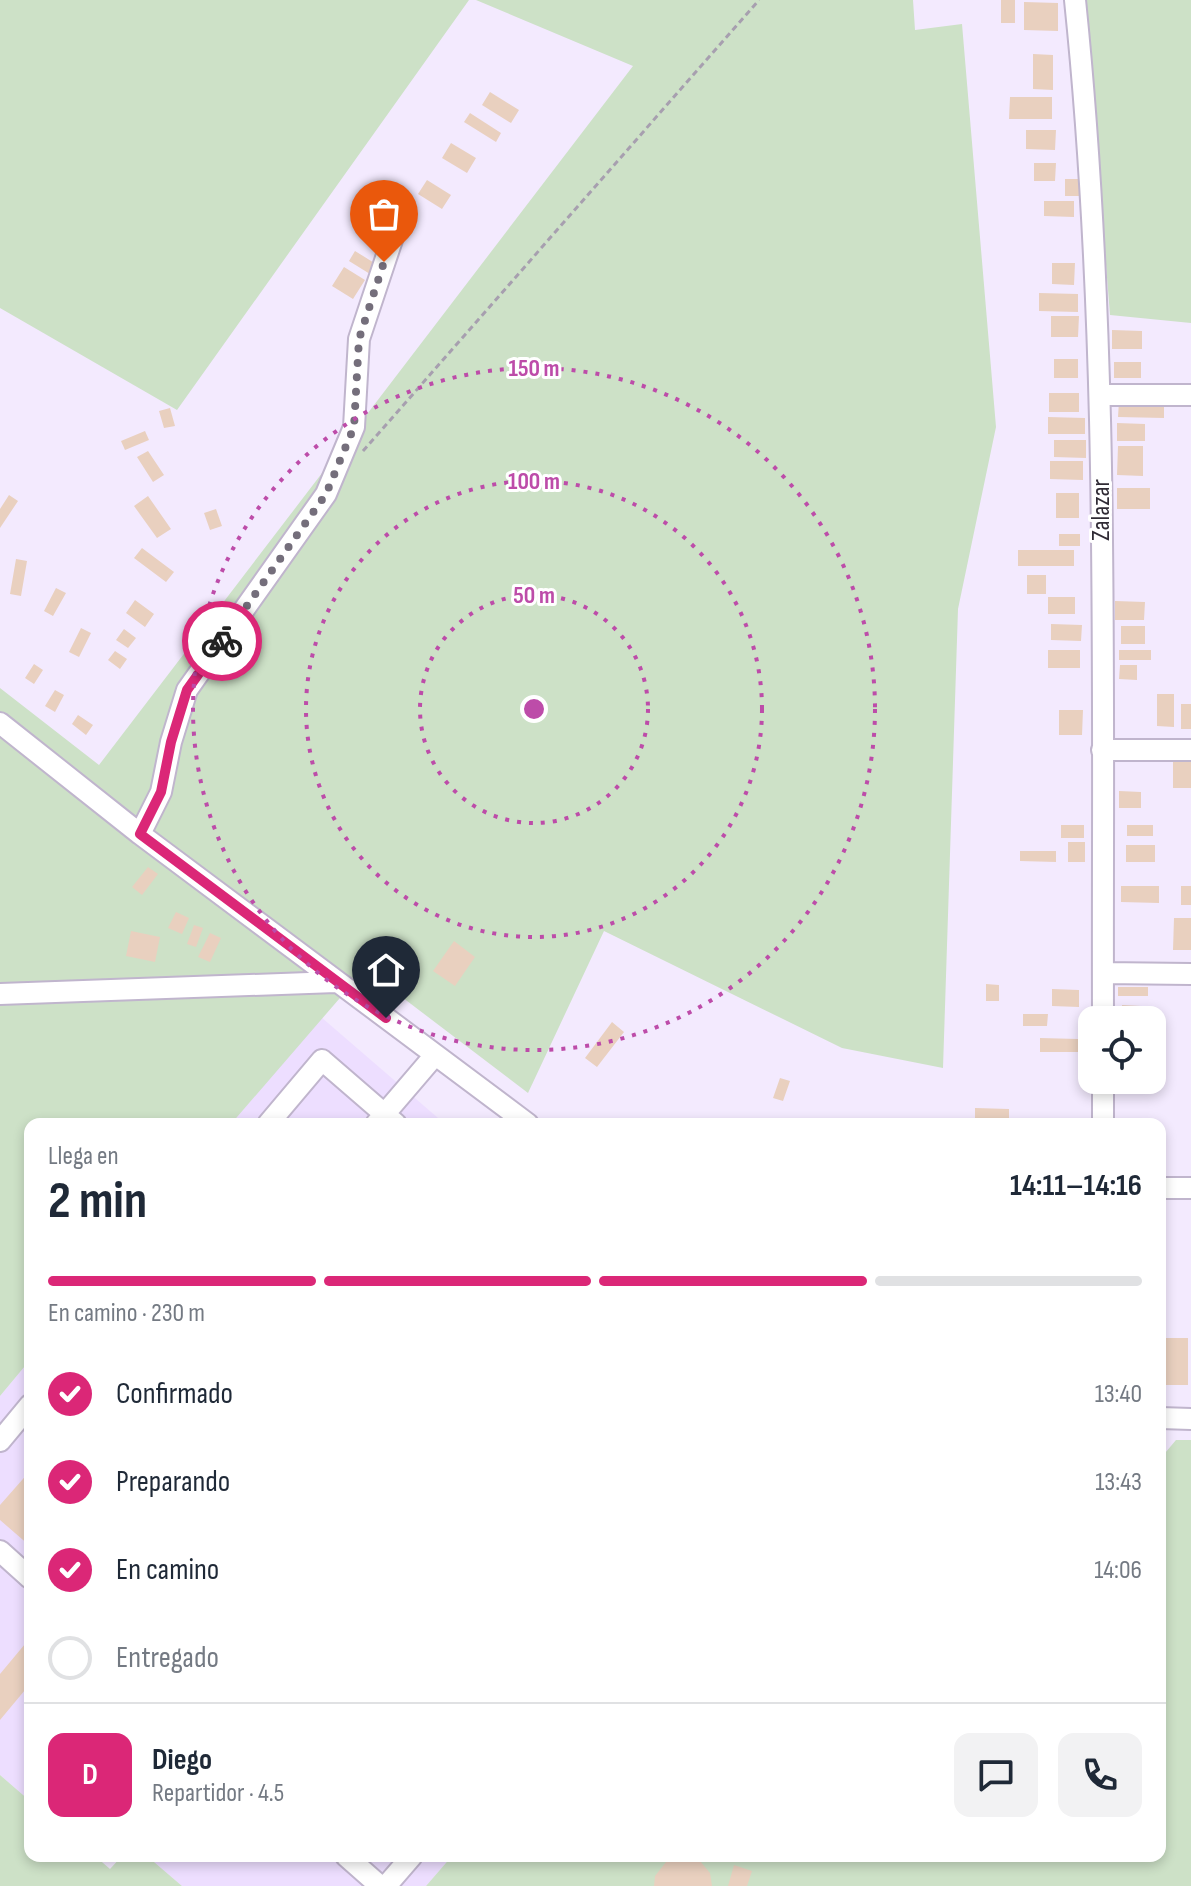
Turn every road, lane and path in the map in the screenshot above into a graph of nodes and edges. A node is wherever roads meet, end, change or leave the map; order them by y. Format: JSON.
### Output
{"nodes":[{"id":1,"x":759,"y":0,"type":"edge"},
{"id":2,"x":1075,"y":0,"type":"edge"},
{"id":3,"x":393,"y":237,"type":"dead end"},
{"id":4,"x":1100,"y":395,"type":"junction"},
{"id":5,"x":1191,"y":395,"type":"edge"},
{"id":6,"x":357,"y":458,"type":"dead end"},
{"id":7,"x":0,"y":723,"type":"edge"},
{"id":8,"x":1102,"y":750,"type":"junction"},
{"id":9,"x":1191,"y":750,"type":"edge"},
{"id":10,"x":140,"y":834,"type":"junction"},
{"id":11,"x":1103,"y":973,"type":"junction"},
{"id":12,"x":1191,"y":974,"type":"edge"},
{"id":13,"x":336,"y":982,"type":"junction"},
{"id":14,"x":0,"y":994,"type":"edge"},
{"id":15,"x":1103,"y":1006,"type":"edge"},
{"id":16,"x":435,"y":1055,"type":"junction"},
{"id":17,"x":1103,"y":1094,"type":"edge"},
{"id":18,"x":273,"y":1118,"type":"edge"},
{"id":19,"x":383,"y":1118,"type":"edge"},
{"id":20,"x":388,"y":1118,"type":"edge"},
{"id":21,"x":520,"y":1118,"type":"edge"},
{"id":22,"x":1103,"y":1118,"type":"edge"},
{"id":23,"x":1166,"y":1188,"type":"edge"},
{"id":24,"x":1191,"y":1188,"type":"edge"},
{"id":25,"x":24,"y":1412,"type":"edge"},
{"id":26,"x":1166,"y":1418,"type":"edge"},
{"id":27,"x":1191,"y":1419,"type":"edge"},
{"id":28,"x":0,"y":1441,"type":"edge"},
{"id":29,"x":0,"y":1551,"type":"edge"},
{"id":30,"x":24,"y":1573,"type":"edge"},
{"id":31,"x":353,"y":1862,"type":"edge"},
{"id":32,"x":406,"y":1862,"type":"edge"},
{"id":33,"x":383,"y":1886,"type":"edge"}],
"edges":[{"from":1,"to":6,"type":"path"},
{"from":2,"to":4,"type":"street","name":"Zalazar"},
{"from":3,"to":10,"type":"street"},
{"from":4,"to":5,"type":"street"},
{"from":4,"to":8,"type":"street","name":"Zalazar"},
{"from":7,"to":10,"type":"street"},
{"from":8,"to":9,"type":"street"},
{"from":8,"to":11,"type":"street","name":"Zalazar"},
{"from":10,"to":13,"type":"street"},
{"from":11,"to":12,"type":"street"},
{"from":11,"to":15,"type":"street","name":"Zalazar"},
{"from":13,"to":14,"type":"street"},
{"from":13,"to":16,"type":"street"},
{"from":16,"to":20,"type":"street"},
{"from":16,"to":21,"type":"street"},
{"from":17,"to":22,"type":"street"},
{"from":18,"to":19,"type":"street"},
{"from":23,"to":24,"type":"street"},
{"from":25,"to":28,"type":"street"},
{"from":26,"to":27,"type":"street"},
{"from":29,"to":30,"type":"street"},
{"from":31,"to":33,"type":"street"},
{"from":32,"to":33,"type":"street"}]}
